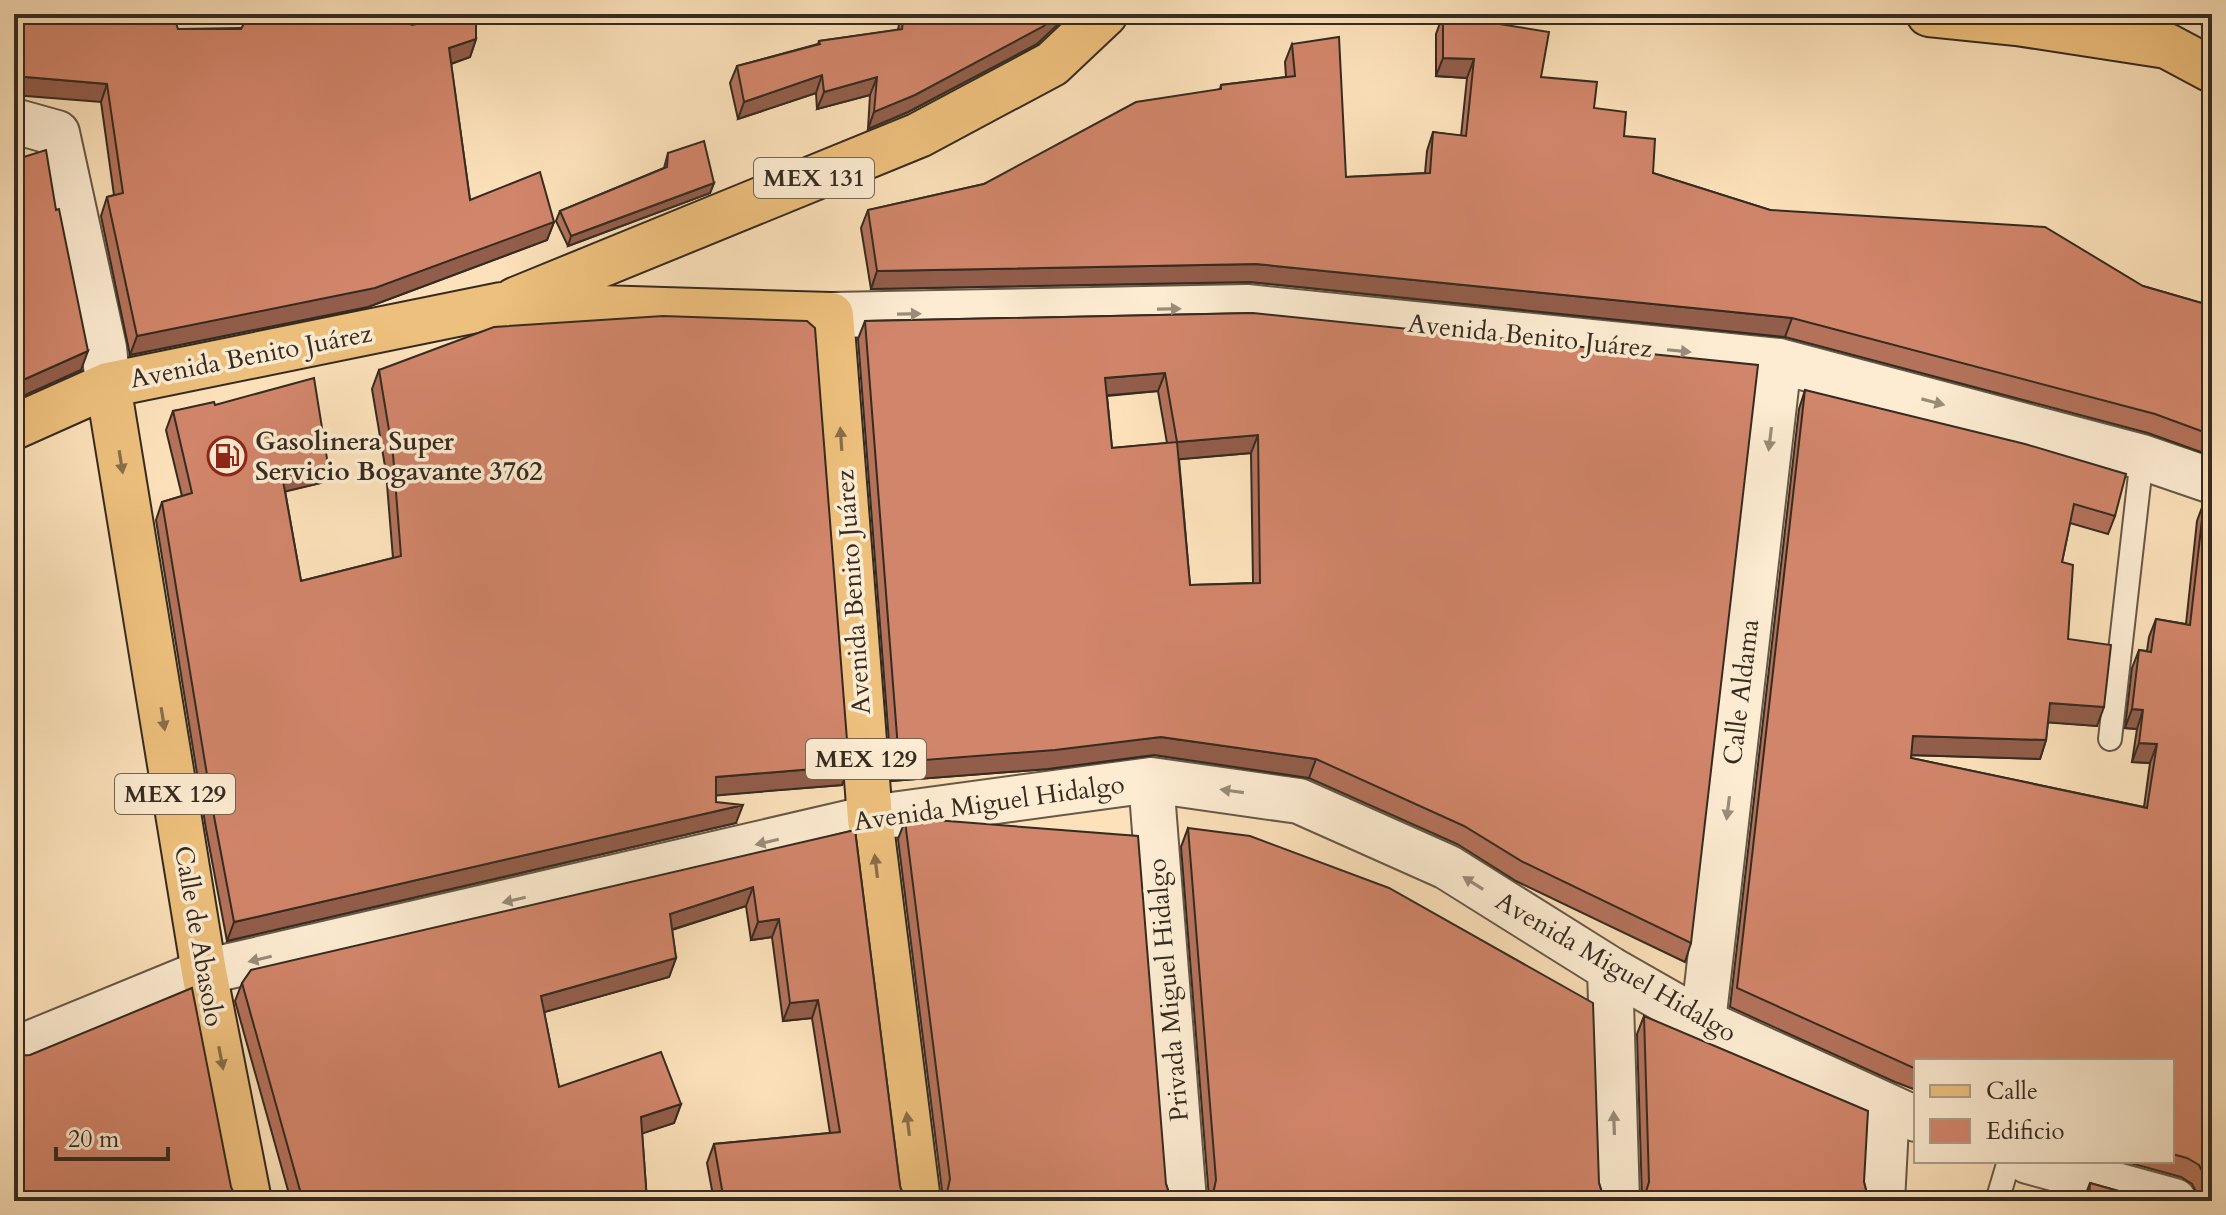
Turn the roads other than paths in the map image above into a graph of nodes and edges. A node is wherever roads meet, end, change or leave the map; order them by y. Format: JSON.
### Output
{"nodes":[{"id":1,"x":1105,"y":14,"type":"edge"},
{"id":2,"x":1929,"y":14,"type":"edge"},
{"id":3,"x":2212,"y":70,"type":"edge"},
{"id":4,"x":14,"y":121,"type":"edge"},
{"id":5,"x":501,"y":305,"type":"junction"},
{"id":6,"x":831,"y":315,"type":"junction"},
{"id":7,"x":1779,"y":361,"type":"junction"},
{"id":8,"x":108,"y":385,"type":"junction"},
{"id":9,"x":14,"y":427,"type":"edge"},
{"id":10,"x":2142,"y":457,"type":"junction"},
{"id":11,"x":2212,"y":481,"type":"edge"},
{"id":12,"x":2110,"y":739,"type":"dead end"},
{"id":13,"x":1151,"y":780,"type":"junction"},
{"id":14,"x":870,"y":818,"type":"junction"},
{"id":15,"x":1610,"y":969,"type":"junction"},
{"id":16,"x":204,"y":972,"type":"junction"},
{"id":17,"x":1703,"y":1022,"type":"junction"},
{"id":18,"x":14,"y":1050,"type":"edge"},
{"id":19,"x":1900,"y":1112,"type":"edge"},
{"id":20,"x":2046,"y":1177,"type":"edge"},
{"id":21,"x":249,"y":1201,"type":"edge"},
{"id":22,"x":918,"y":1201,"type":"edge"},
{"id":23,"x":1184,"y":1201,"type":"edge"},
{"id":24,"x":1617,"y":1201,"type":"edge"},
{"id":25,"x":1882,"y":1201,"type":"edge"},
{"id":26,"x":1892,"y":1201,"type":"edge"},
{"id":27,"x":1997,"y":1201,"type":"edge"},
{"id":28,"x":2174,"y":1201,"type":"edge"}],
"edges":[{"from":1,"to":5,"type":"main road","number":"MEX 131"},
{"from":2,"to":3,"type":"main road"},
{"from":4,"to":8,"type":"street"},
{"from":5,"to":6,"type":"main road","name":"Avenida Benito Juárez"},
{"from":5,"to":8,"type":"main road","name":"Avenida Benito Juárez"},
{"from":6,"to":7,"type":"street","name":"Avenida Benito Juárez","one_way":true},
{"from":14,"to":6,"type":"main road","name":"Avenida Benito Juárez","number":"MEX 129","one_way":true},
{"from":7,"to":10,"type":"street","name":"Avenida Benito Juárez","one_way":true},
{"from":7,"to":17,"type":"street","name":"Calle Aldama","one_way":true},
{"from":8,"to":9,"type":"main road","name":"Avenida Benito Juárez"},
{"from":8,"to":16,"type":"main road","name":"Calle de Abasolo","number":"MEX 129","one_way":true},
{"from":10,"to":11,"type":"street","name":"Avenida Benito Juárez"},
{"from":10,"to":12,"type":"lane"},
{"from":13,"to":14,"type":"street","name":"Avenida Miguel Hidalgo"},
{"from":15,"to":13,"type":"street","name":"Avenida Miguel Hidalgo","one_way":true},
{"from":13,"to":23,"type":"street","name":"Privada Miguel Hidalgo"},
{"from":14,"to":16,"type":"street","name":"Avenida Miguel Hidalgo","one_way":true},
{"from":22,"to":14,"type":"main road","name":"Avenida Benito Juárez","number":"MEX 129","one_way":true},
{"from":15,"to":17,"type":"street","name":"Avenida Miguel Hidalgo"},
{"from":24,"to":15,"type":"street","one_way":true},
{"from":16,"to":18,"type":"street","name":"Avenida Miguel Hidalgo"},
{"from":16,"to":21,"type":"main road","name":"Calle de Abasolo","number":"MEX 129","one_way":true},
{"from":17,"to":19,"type":"street","name":"Avenida Miguel Hidalgo"},
{"from":19,"to":25,"type":"street"},
{"from":19,"to":26,"type":"street"},
{"from":20,"to":27,"type":"lane"},
{"from":20,"to":28,"type":"street"}]}
